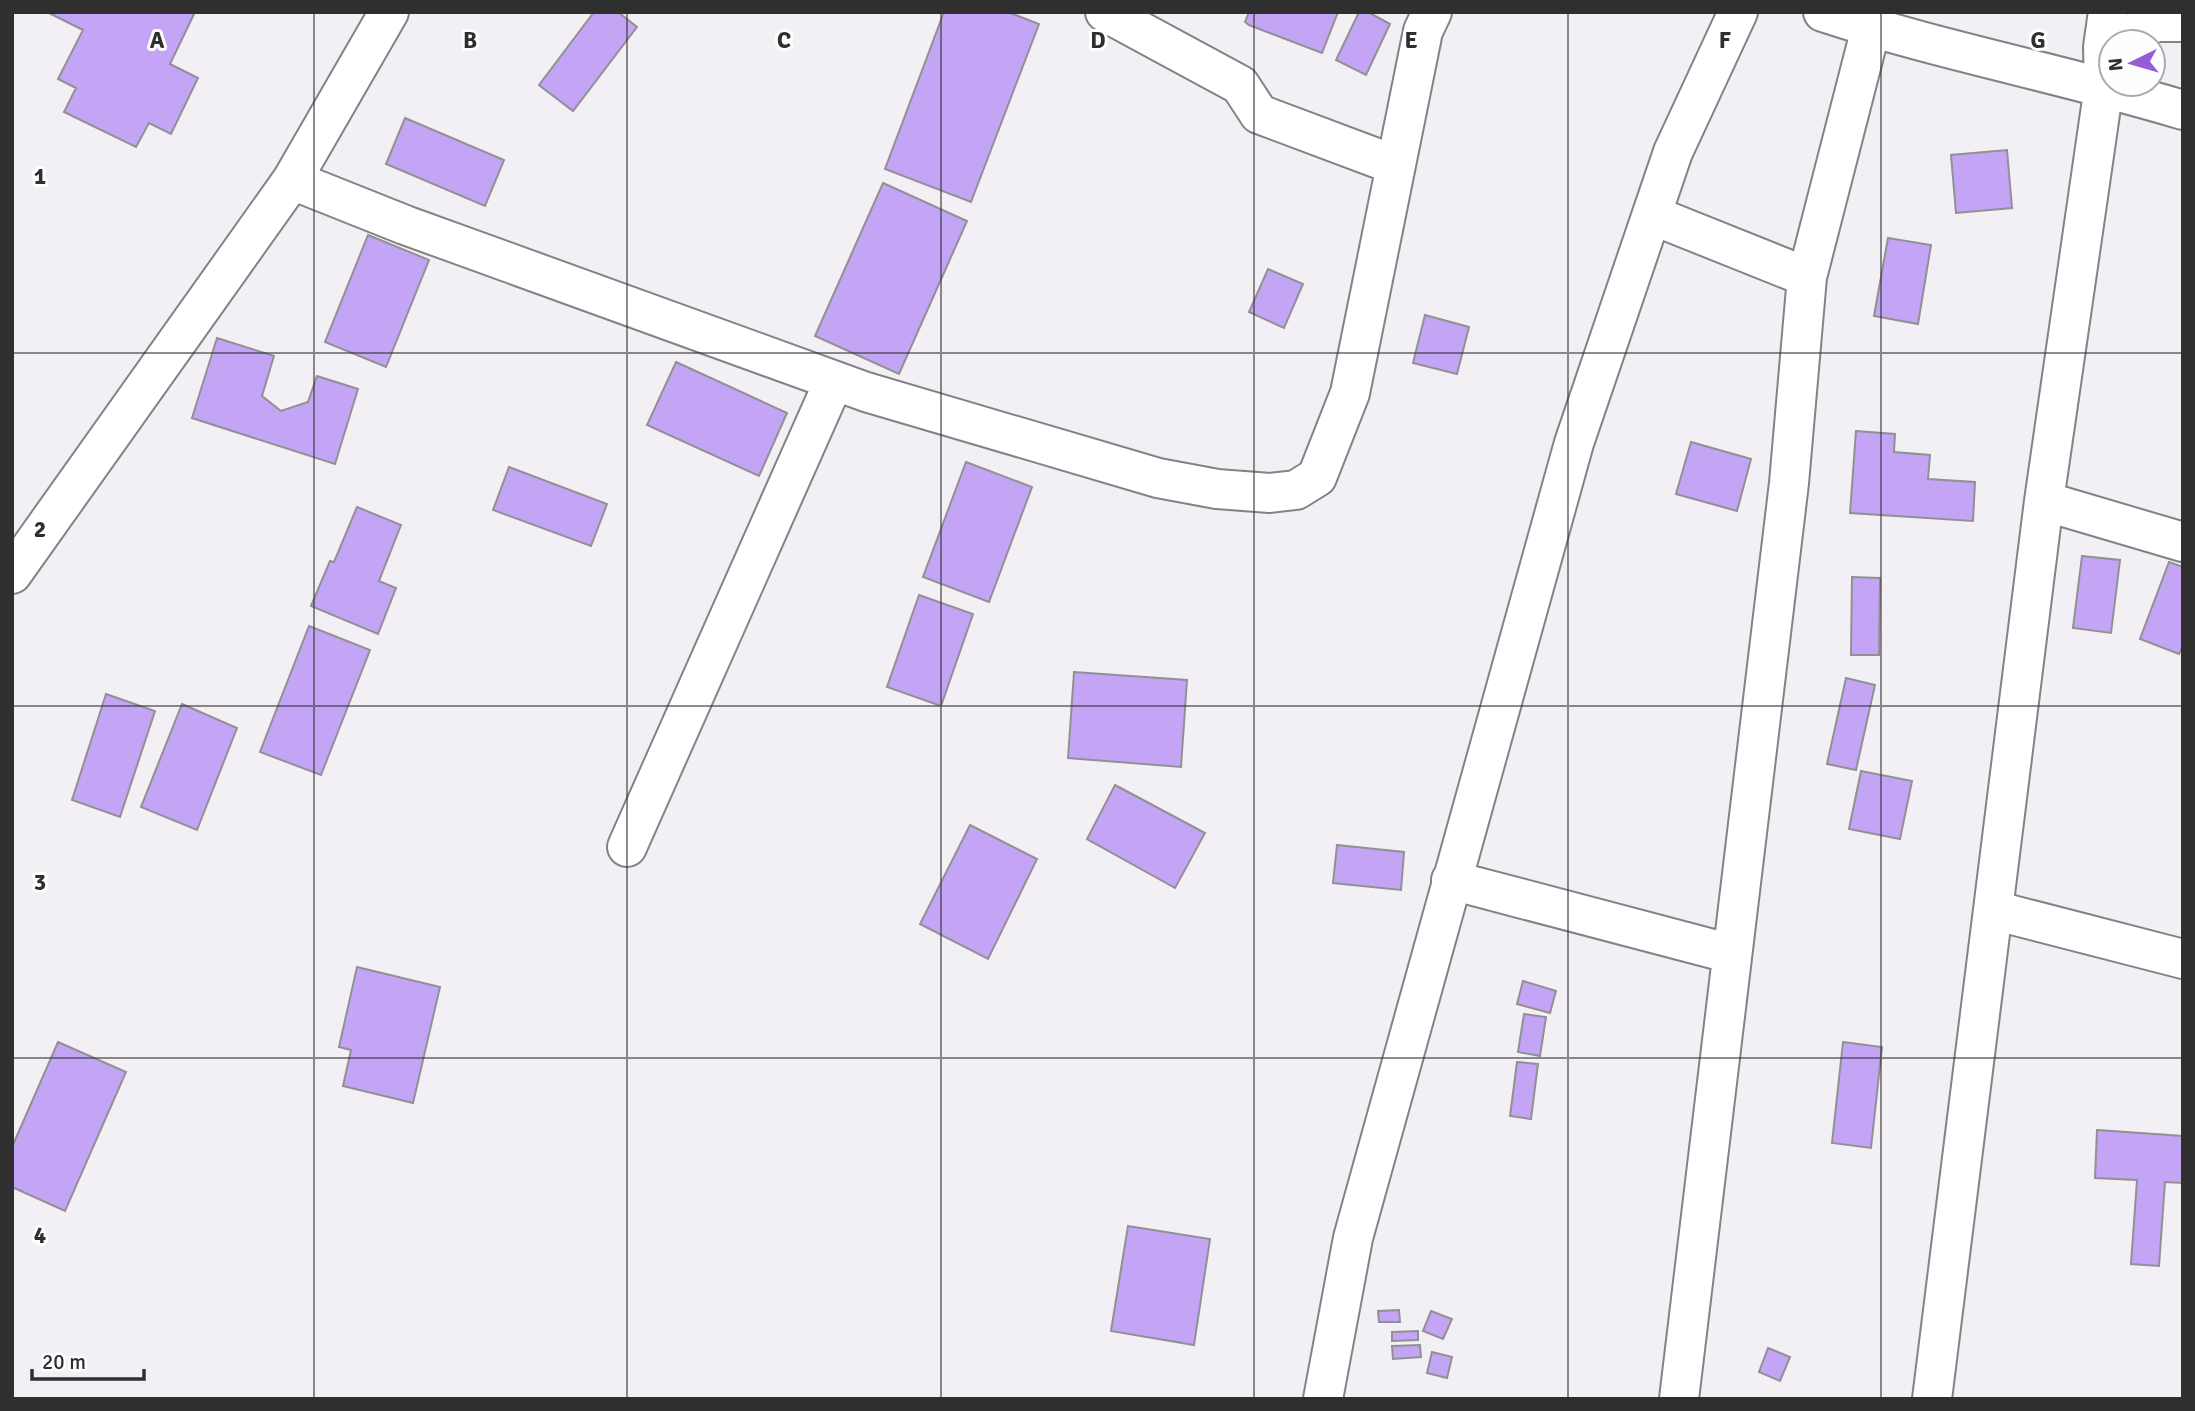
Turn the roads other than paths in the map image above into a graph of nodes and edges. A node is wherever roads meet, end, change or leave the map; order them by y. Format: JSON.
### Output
{"nodes":[{"id":1,"x":389,"y":12,"type":"edge"},
{"id":2,"x":1105,"y":12,"type":"edge"},
{"id":3,"x":1432,"y":12,"type":"edge"},
{"id":4,"x":1738,"y":12,"type":"edge"},
{"id":5,"x":1823,"y":12,"type":"edge"},
{"id":6,"x":2183,"y":22,"type":"edge"},
{"id":7,"x":1871,"y":28,"type":"junction"},
{"id":8,"x":2136,"y":28,"type":"edge"},
{"id":9,"x":2097,"y":84,"type":"edge"},
{"id":10,"x":2102,"y":98,"type":"edge"},
{"id":11,"x":2144,"y":98,"type":"edge"},
{"id":12,"x":2183,"y":110,"type":"edge"},
{"id":13,"x":1395,"y":165,"type":"junction"},
{"id":14,"x":292,"y":180,"type":"junction"},
{"id":15,"x":1652,"y":215,"type":"junction"},
{"id":16,"x":1807,"y":277,"type":"junction"},
{"id":17,"x":834,"y":381,"type":"junction"},
{"id":18,"x":2044,"y":501,"type":"junction"},
{"id":19,"x":23,"y":532,"type":"edge"},
{"id":20,"x":2183,"y":542,"type":"edge"},
{"id":21,"x":12,"y":574,"type":"edge"},
{"id":22,"x":627,"y":847,"type":"dead end"},
{"id":23,"x":1451,"y":880,"type":"junction"},
{"id":24,"x":1993,"y":910,"type":"junction"},
{"id":25,"x":1732,"y":954,"type":"junction"},
{"id":26,"x":2183,"y":959,"type":"edge"},
{"id":27,"x":1323,"y":1399,"type":"edge"},
{"id":28,"x":1679,"y":1399,"type":"edge"},
{"id":29,"x":1932,"y":1399,"type":"edge"}],
"edges":[{"from":1,"to":14,"type":"street"},
{"from":2,"to":13,"type":"street"},
{"from":3,"to":13,"type":"street"},
{"from":4,"to":15,"type":"street"},
{"from":5,"to":7,"type":"street"},
{"from":6,"to":8,"type":"street"},
{"from":7,"to":9,"type":"street"},
{"from":7,"to":16,"type":"street"},
{"from":10,"to":18,"type":"street"},
{"from":11,"to":12,"type":"street"},
{"from":13,"to":17,"type":"street"},
{"from":14,"to":17,"type":"street"},
{"from":14,"to":19,"type":"street"},
{"from":15,"to":16,"type":"street"},
{"from":15,"to":23,"type":"street"},
{"from":16,"to":25,"type":"street"},
{"from":17,"to":22,"type":"street"},
{"from":18,"to":20,"type":"street"},
{"from":18,"to":24,"type":"street"},
{"from":19,"to":21,"type":"street"},
{"from":23,"to":25,"type":"street"},
{"from":23,"to":27,"type":"street"},
{"from":24,"to":26,"type":"street"},
{"from":24,"to":29,"type":"street"},
{"from":25,"to":28,"type":"street"}]}
